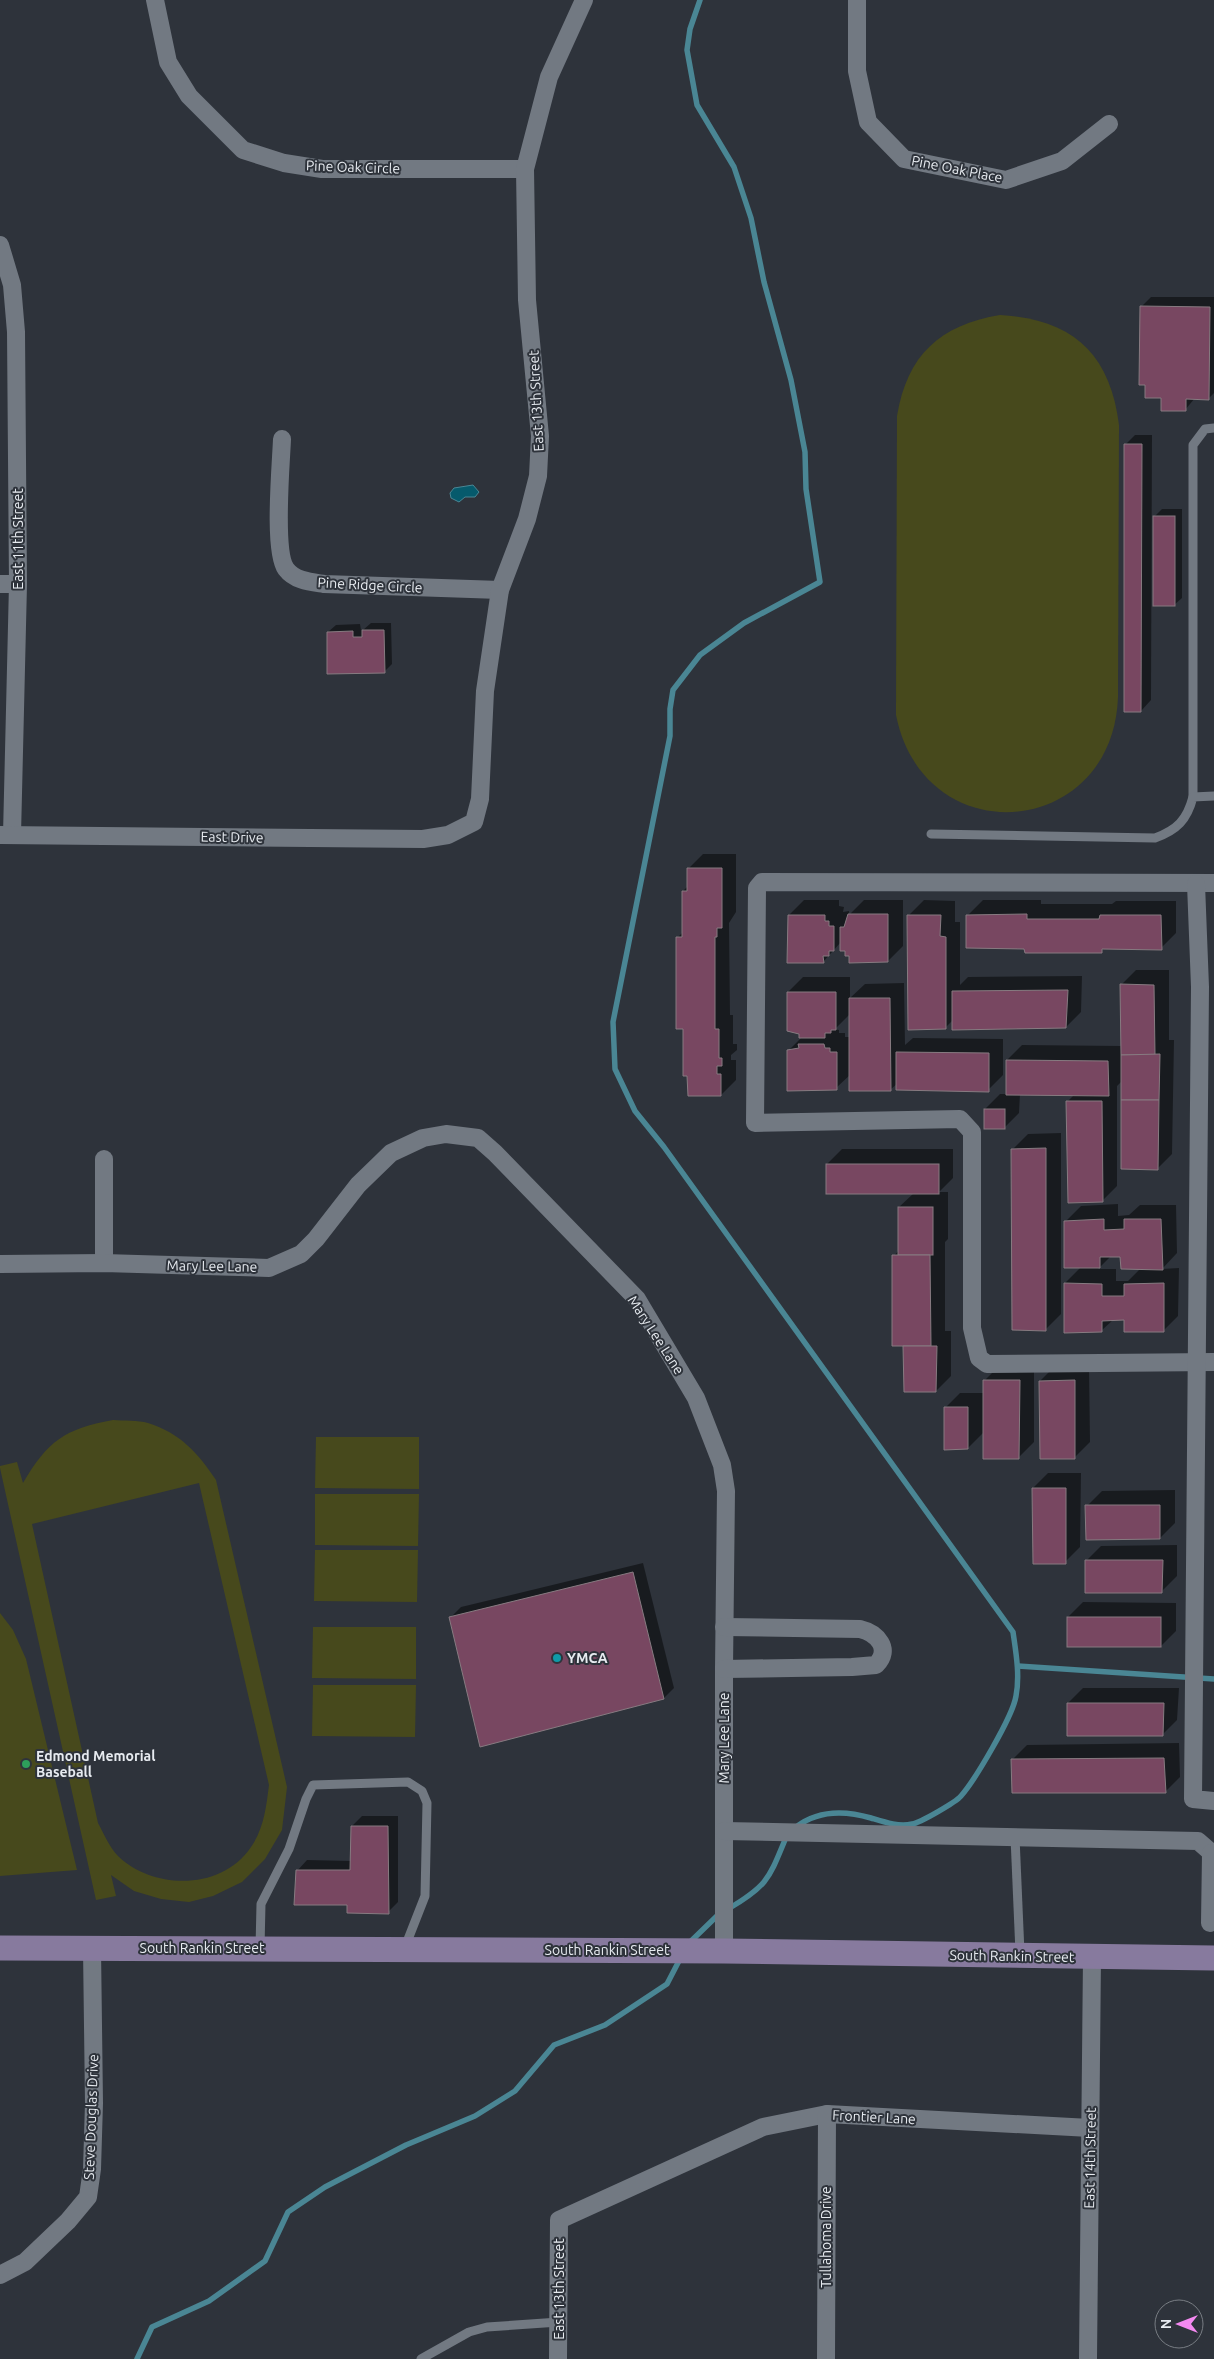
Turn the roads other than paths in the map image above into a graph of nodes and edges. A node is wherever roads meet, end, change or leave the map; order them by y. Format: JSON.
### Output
{"nodes":[{"id":1,"x":155,"y":0,"type":"edge"},
{"id":2,"x":584,"y":0,"type":"edge"},
{"id":3,"x":857,"y":0,"type":"edge"},
{"id":4,"x":1109,"y":124,"type":"dead end"},
{"id":5,"x":525,"y":169,"type":"junction"},
{"id":6,"x":0,"y":245,"type":"edge"},
{"id":7,"x":1214,"y":428,"type":"edge"},
{"id":8,"x":282,"y":439,"type":"dead end"},
{"id":9,"x":0,"y":584,"type":"edge"},
{"id":10,"x":18,"y":584,"type":"junction"},
{"id":11,"x":500,"y":590,"type":"junction"},
{"id":12,"x":1214,"y":796,"type":"edge"},
{"id":13,"x":1193,"y":797,"type":"junction"},
{"id":14,"x":463,"y":829,"type":"joint"},
{"id":15,"x":931,"y":834,"type":"dead end"},
{"id":16,"x":6,"y":835,"type":"edge"},
{"id":17,"x":1214,"y":883,"type":"edge"},
{"id":18,"x":1196,"y":884,"type":"junction"},
{"id":19,"x":104,"y":1159,"type":"dead end"},
{"id":20,"x":104,"y":1263,"type":"junction"},
{"id":21,"x":0,"y":1264,"type":"edge"},
{"id":22,"x":1206,"y":1361,"type":"edge"},
{"id":23,"x":724,"y":1627,"type":"junction"},
{"id":24,"x":724,"y":1669,"type":"junction"},
{"id":25,"x":1214,"y":1801,"type":"edge"},
{"id":26,"x":724,"y":1831,"type":"junction"},
{"id":27,"x":1015,"y":1837,"type":"junction"},
{"id":28,"x":1212,"y":1854,"type":"edge"},
{"id":29,"x":1210,"y":1923,"type":"dead end"},
{"id":30,"x":0,"y":1948,"type":"edge"},
{"id":31,"x":92,"y":1948,"type":"junction"},
{"id":32,"x":260,"y":1949,"type":"junction"},
{"id":33,"x":404,"y":1949,"type":"junction"},
{"id":34,"x":724,"y":1951,"type":"junction"},
{"id":35,"x":1020,"y":1956,"type":"junction"},
{"id":36,"x":1092,"y":1957,"type":"junction"},
{"id":37,"x":1214,"y":1958,"type":"edge"},
{"id":38,"x":827,"y":2114,"type":"junction"},
{"id":39,"x":1090,"y":2128,"type":"junction"},
{"id":40,"x":559,"y":2220,"type":"joint"},
{"id":41,"x":0,"y":2275,"type":"edge"},
{"id":42,"x":559,"y":2322,"type":"junction"},
{"id":43,"x":420,"y":2359,"type":"edge"},
{"id":44,"x":558,"y":2359,"type":"edge"},
{"id":45,"x":826,"y":2359,"type":"edge"},
{"id":46,"x":1088,"y":2359,"type":"edge"}],
"edges":[{"from":1,"to":5,"type":"street","name":"Pine Oak Circle"},
{"from":2,"to":5,"type":"street","name":"East 13th Street"},
{"from":3,"to":4,"type":"street","name":"Pine Oak Place"},
{"from":5,"to":11,"type":"street","name":"East 13th Street"},
{"from":6,"to":10,"type":"street","name":"East 11th Street"},
{"from":7,"to":13,"type":"lane"},
{"from":8,"to":11,"type":"street","name":"Pine Ridge Circle"},
{"from":9,"to":10,"type":"street"},
{"from":10,"to":16,"type":"street","name":"East 11th Street"},
{"from":11,"to":14,"type":"street","name":"East 13th Street"},
{"from":12,"to":13,"type":"lane"},
{"from":13,"to":15,"type":"lane"},
{"from":14,"to":16,"type":"street","name":"East Drive"},
{"from":17,"to":18,"type":"street"},
{"from":18,"to":22,"type":"street"},
{"from":18,"to":22,"type":"street"},
{"from":19,"to":20,"type":"street"},
{"from":20,"to":21,"type":"street","name":"Mary Lee Lane"},
{"from":20,"to":23,"type":"street","name":"Mary Lee Lane"},
{"from":22,"to":25,"type":"street"},
{"from":23,"to":24,"type":"street","name":"Mary Lee Lane"},
{"from":23,"to":24,"type":"street"},
{"from":24,"to":26,"type":"street","name":"Mary Lee Lane"},
{"from":26,"to":27,"type":"street"},
{"from":26,"to":34,"type":"street","name":"Mary Lee Lane"},
{"from":27,"to":28,"type":"street"},
{"from":27,"to":35,"type":"lane"},
{"from":28,"to":29,"type":"street"},
{"from":30,"to":31,"type":"street","name":"South Rankin Street"},
{"from":31,"to":32,"type":"street","name":"South Rankin Street"},
{"from":31,"to":41,"type":"street","name":"Steve Douglas Drive"},
{"from":32,"to":33,"type":"street","name":"South Rankin Street"},
{"from":32,"to":33,"type":"lane"},
{"from":33,"to":34,"type":"street","name":"South Rankin Street"},
{"from":34,"to":35,"type":"street","name":"South Rankin Street"},
{"from":35,"to":36,"type":"street","name":"South Rankin Street"},
{"from":36,"to":37,"type":"street","name":"South Rankin Street"},
{"from":36,"to":39,"type":"street","name":"East 14th Street"},
{"from":38,"to":39,"type":"street","name":"Frontier Lane"},
{"from":38,"to":40,"type":"street","name":"Frontier Lane"},
{"from":38,"to":45,"type":"street","name":"Tullahoma Drive"},
{"from":39,"to":46,"type":"street","name":"East 14th Street"},
{"from":40,"to":42,"type":"street","name":"East 13th Street"},
{"from":42,"to":43,"type":"lane"},
{"from":42,"to":44,"type":"street","name":"East 13th Street"}]}
